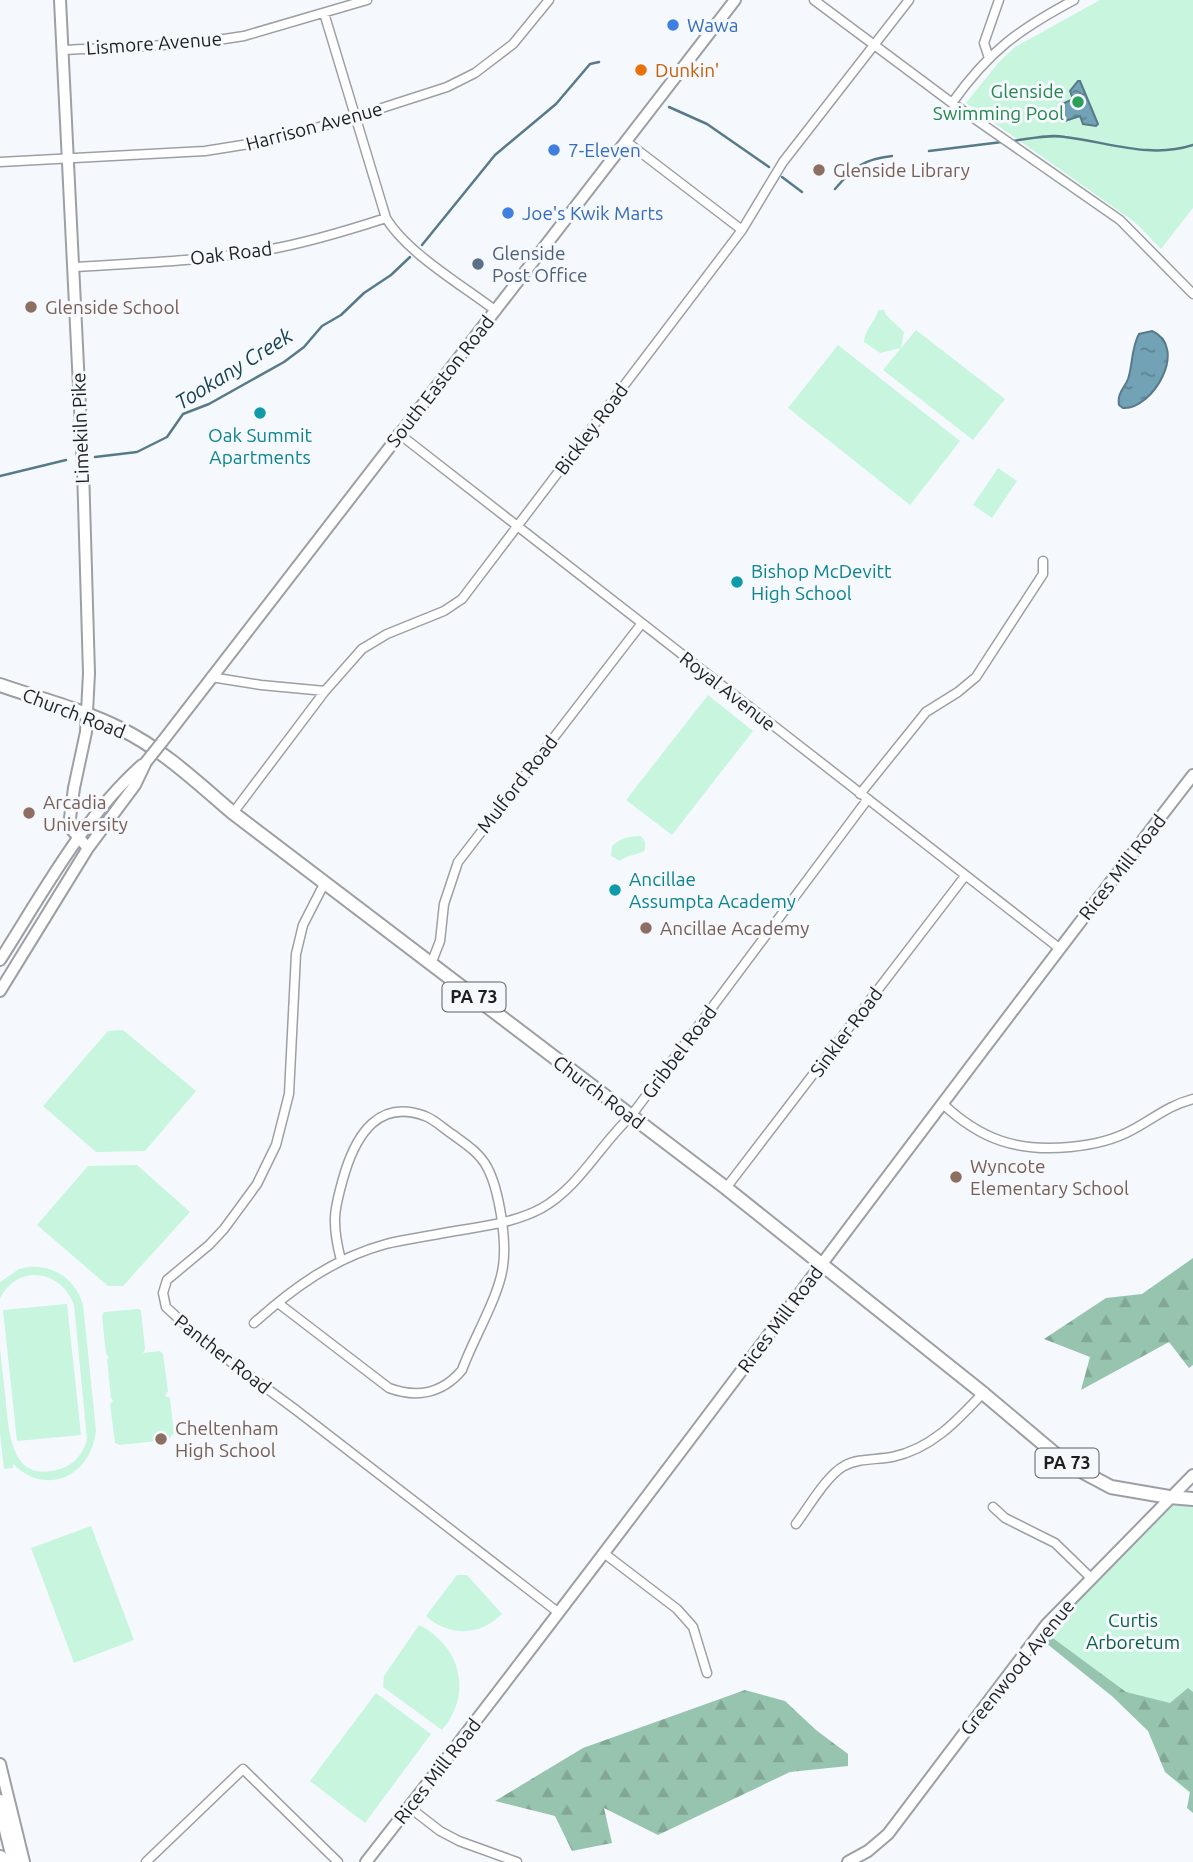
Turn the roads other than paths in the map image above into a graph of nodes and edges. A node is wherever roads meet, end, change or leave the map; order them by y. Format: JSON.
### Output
{"nodes":[{"id":1,"x":60,"y":0,"type":"edge"},
{"id":2,"x":367,"y":0,"type":"edge"},
{"id":3,"x":549,"y":0,"type":"edge"},
{"id":4,"x":735,"y":0,"type":"edge"},
{"id":5,"x":814,"y":0,"type":"edge"},
{"id":6,"x":909,"y":0,"type":"edge"},
{"id":7,"x":999,"y":0,"type":"edge"},
{"id":8,"x":1074,"y":0,"type":"edge"},
{"id":9,"x":324,"y":13,"type":"junction"},
{"id":10,"x":874,"y":46,"type":"junction"},
{"id":11,"x":63,"y":50,"type":"junction"},
{"id":12,"x":989,"y":58,"type":"junction"},
{"id":13,"x":952,"y":103,"type":"junction"},
{"id":14,"x":355,"y":117,"type":"junction"},
{"id":15,"x":627,"y":142,"type":"junction"},
{"id":16,"x":68,"y":158,"type":"junction"},
{"id":17,"x":0,"y":162,"type":"edge"},
{"id":18,"x":386,"y":218,"type":"junction"},
{"id":19,"x":742,"y":230,"type":"junction"},
{"id":20,"x":73,"y":267,"type":"junction"},
{"id":21,"x":1193,"y":295,"type":"edge"},
{"id":22,"x":496,"y":311,"type":"junction"},
{"id":23,"x":398,"y":433,"type":"junction"},
{"id":24,"x":517,"y":525,"type":"junction"},
{"id":25,"x":1043,"y":561,"type":"dead end"},
{"id":26,"x":642,"y":623,"type":"junction"},
{"id":27,"x":211,"y":677,"type":"junction"},
{"id":28,"x":0,"y":685,"type":"edge"},
{"id":29,"x":325,"y":691,"type":"junction"},
{"id":30,"x":88,"y":715,"type":"junction"},
{"id":31,"x":146,"y":762,"type":"junction"},
{"id":32,"x":1193,"y":775,"type":"edge"},
{"id":33,"x":860,"y":793,"type":"junction"},
{"id":34,"x":867,"y":800,"type":"junction"},
{"id":35,"x":233,"y":813,"type":"junction"},
{"id":36,"x":79,"y":839,"type":"junction"},
{"id":37,"x":88,"y":848,"type":"junction"},
{"id":38,"x":965,"y":876,"type":"junction"},
{"id":39,"x":325,"y":882,"type":"junction"},
{"id":40,"x":1059,"y":948,"type":"junction"},
{"id":41,"x":0,"y":960,"type":"edge"},
{"id":42,"x":431,"y":964,"type":"junction"},
{"id":43,"x":0,"y":990,"type":"edge"},
{"id":44,"x":1193,"y":1099,"type":"edge"},
{"id":45,"x":943,"y":1104,"type":"junction"},
{"id":46,"x":631,"y":1116,"type":"junction"},
{"id":47,"x":726,"y":1188,"type":"junction"},
{"id":48,"x":501,"y":1222,"type":"junction"},
{"id":49,"x":341,"y":1260,"type":"junction"},
{"id":50,"x":821,"y":1264,"type":"junction"},
{"id":51,"x":278,"y":1303,"type":"junction"},
{"id":52,"x":254,"y":1323,"type":"dead end"},
{"id":53,"x":984,"y":1393,"type":"junction"},
{"id":54,"x":1193,"y":1475,"type":"edge"},
{"id":55,"x":1169,"y":1497,"type":"junction"},
{"id":56,"x":1193,"y":1499,"type":"edge"},
{"id":57,"x":993,"y":1507,"type":"dead end"},
{"id":58,"x":796,"y":1524,"type":"dead end"},
{"id":59,"x":605,"y":1554,"type":"junction"},
{"id":60,"x":1091,"y":1578,"type":"junction"},
{"id":61,"x":559,"y":1613,"type":"junction"},
{"id":62,"x":707,"y":1673,"type":"dead end"},
{"id":63,"x":0,"y":1764,"type":"edge"},
{"id":64,"x":0,"y":1802,"type":"edge"},
{"id":65,"x":409,"y":1807,"type":"junction"},
{"id":66,"x":15,"y":1862,"type":"edge"},
{"id":67,"x":24,"y":1862,"type":"edge"},
{"id":68,"x":146,"y":1862,"type":"edge"},
{"id":69,"x":338,"y":1862,"type":"edge"},
{"id":70,"x":366,"y":1862,"type":"edge"},
{"id":71,"x":517,"y":1862,"type":"edge"},
{"id":72,"x":848,"y":1862,"type":"edge"}],
"edges":[{"from":1,"to":11,"type":"main road","name":"Limekiln Pike"},
{"from":2,"to":9,"type":"street","name":"Lismore Avenue"},
{"from":3,"to":14,"type":"street","name":"Harrison Avenue"},
{"from":4,"to":15,"type":"main road","name":"South Easton Road"},
{"from":5,"to":10,"type":"street"},
{"from":6,"to":10,"type":"street","name":"Bickley Road"},
{"from":7,"to":12,"type":"street"},
{"from":8,"to":12,"type":"street"},
{"from":9,"to":11,"type":"street","name":"Lismore Avenue"},
{"from":9,"to":14,"type":"street"},
{"from":10,"to":13,"type":"street"},
{"from":10,"to":19,"type":"street","name":"Bickley Road"},
{"from":11,"to":16,"type":"main road","name":"Limekiln Pike"},
{"from":12,"to":13,"type":"street"},
{"from":13,"to":21,"type":"street"},
{"from":14,"to":16,"type":"street","name":"Harrison Avenue"},
{"from":14,"to":18,"type":"street"},
{"from":15,"to":19,"type":"street"},
{"from":15,"to":22,"type":"main road","name":"South Easton Road"},
{"from":16,"to":17,"type":"street","name":"Harrison Avenue"},
{"from":16,"to":20,"type":"main road","name":"Limekiln Pike"},
{"from":18,"to":20,"type":"street","name":"Oak Road"},
{"from":18,"to":22,"type":"street"},
{"from":19,"to":24,"type":"street","name":"Bickley Road"},
{"from":20,"to":30,"type":"main road","name":"Limekiln Pike"},
{"from":22,"to":23,"type":"main road","name":"South Easton Road"},
{"from":23,"to":24,"type":"street","name":"Royal Avenue"},
{"from":23,"to":27,"type":"main road","name":"South Easton Road"},
{"from":24,"to":26,"type":"street","name":"Royal Avenue"},
{"from":24,"to":29,"type":"street","name":"Bickley Road"},
{"from":25,"to":33,"type":"street"},
{"from":26,"to":33,"type":"street","name":"Royal Avenue"},
{"from":26,"to":42,"type":"street","name":"Mulford Road"},
{"from":27,"to":29,"type":"street"},
{"from":27,"to":31,"type":"main road","name":"South Easton Road","bridge":true},
{"from":28,"to":30,"type":"main road","name":"Church Road","number":"PA 73"},
{"from":29,"to":35,"type":"street","name":"Bickley Road"},
{"from":30,"to":35,"type":"main road","name":"Church Road","number":"PA 73"},
{"from":30,"to":36,"type":"main road","name":"Limekiln Pike"},
{"from":31,"to":36,"type":"main road","name":"South Easton Road"},
{"from":31,"to":37,"type":"main road","name":"South Easton Road"},
{"from":32,"to":40,"type":"main road","name":"Rices Mill Road"},
{"from":33,"to":34,"type":"street","name":"Royal Avenue"},
{"from":34,"to":38,"type":"street","name":"Royal Avenue"},
{"from":34,"to":46,"type":"street","name":"Gribbel Road"},
{"from":35,"to":39,"type":"main road","name":"Church Road","number":"PA 73"},
{"from":36,"to":37,"type":"main road","name":"Limekiln Pike"},
{"from":36,"to":41,"type":"main road","name":"South Easton Road"},
{"from":37,"to":43,"type":"main road","name":"South Easton Road"},
{"from":38,"to":40,"type":"street","name":"Royal Avenue"},
{"from":38,"to":47,"type":"street","name":"Sinkler Road"},
{"from":39,"to":42,"type":"main road","name":"Church Road","number":"PA 73"},
{"from":39,"to":61,"type":"street","name":"Panther Road"},
{"from":40,"to":45,"type":"main road","name":"Rices Mill Road"},
{"from":42,"to":46,"type":"main road","name":"Church Road","number":"PA 73"},
{"from":44,"to":45,"type":"street"},
{"from":45,"to":50,"type":"main road","name":"Rices Mill Road"},
{"from":46,"to":47,"type":"main road","name":"Church Road","number":"PA 73"},
{"from":46,"to":48,"type":"street","name":"Gribbel Road"},
{"from":47,"to":50,"type":"main road","name":"Church Road","number":"PA 73"},
{"from":48,"to":49,"type":"street","name":"Gribbel Road"},
{"from":48,"to":49,"type":"street"},
{"from":48,"to":51,"type":"street"},
{"from":49,"to":51,"type":"street","name":"Gribbel Road"},
{"from":50,"to":53,"type":"main road","name":"Church Road","number":"PA 73"},
{"from":50,"to":59,"type":"main road","name":"Rices Mill Road"},
{"from":51,"to":52,"type":"street","name":"Gribbel Road"},
{"from":53,"to":55,"type":"main road","name":"Church Road","number":"PA 73"},
{"from":53,"to":58,"type":"street"},
{"from":54,"to":55,"type":"main road","name":"Greenwood Avenue"},
{"from":55,"to":56,"type":"main road","name":"Church Road","number":"PA 73"},
{"from":55,"to":60,"type":"main road","name":"Greenwood Avenue"},
{"from":57,"to":60,"type":"street"},
{"from":59,"to":61,"type":"main road","name":"Rices Mill Road"},
{"from":59,"to":62,"type":"street"},
{"from":60,"to":72,"type":"main road","name":"Greenwood Avenue"},
{"from":61,"to":65,"type":"main road","name":"Rices Mill Road"},
{"from":63,"to":67,"type":"main road"},
{"from":64,"to":66,"type":"highway"},
{"from":65,"to":70,"type":"main road","name":"Rices Mill Road"},
{"from":65,"to":71,"type":"street"},
{"from":68,"to":69,"type":"street"}]}
